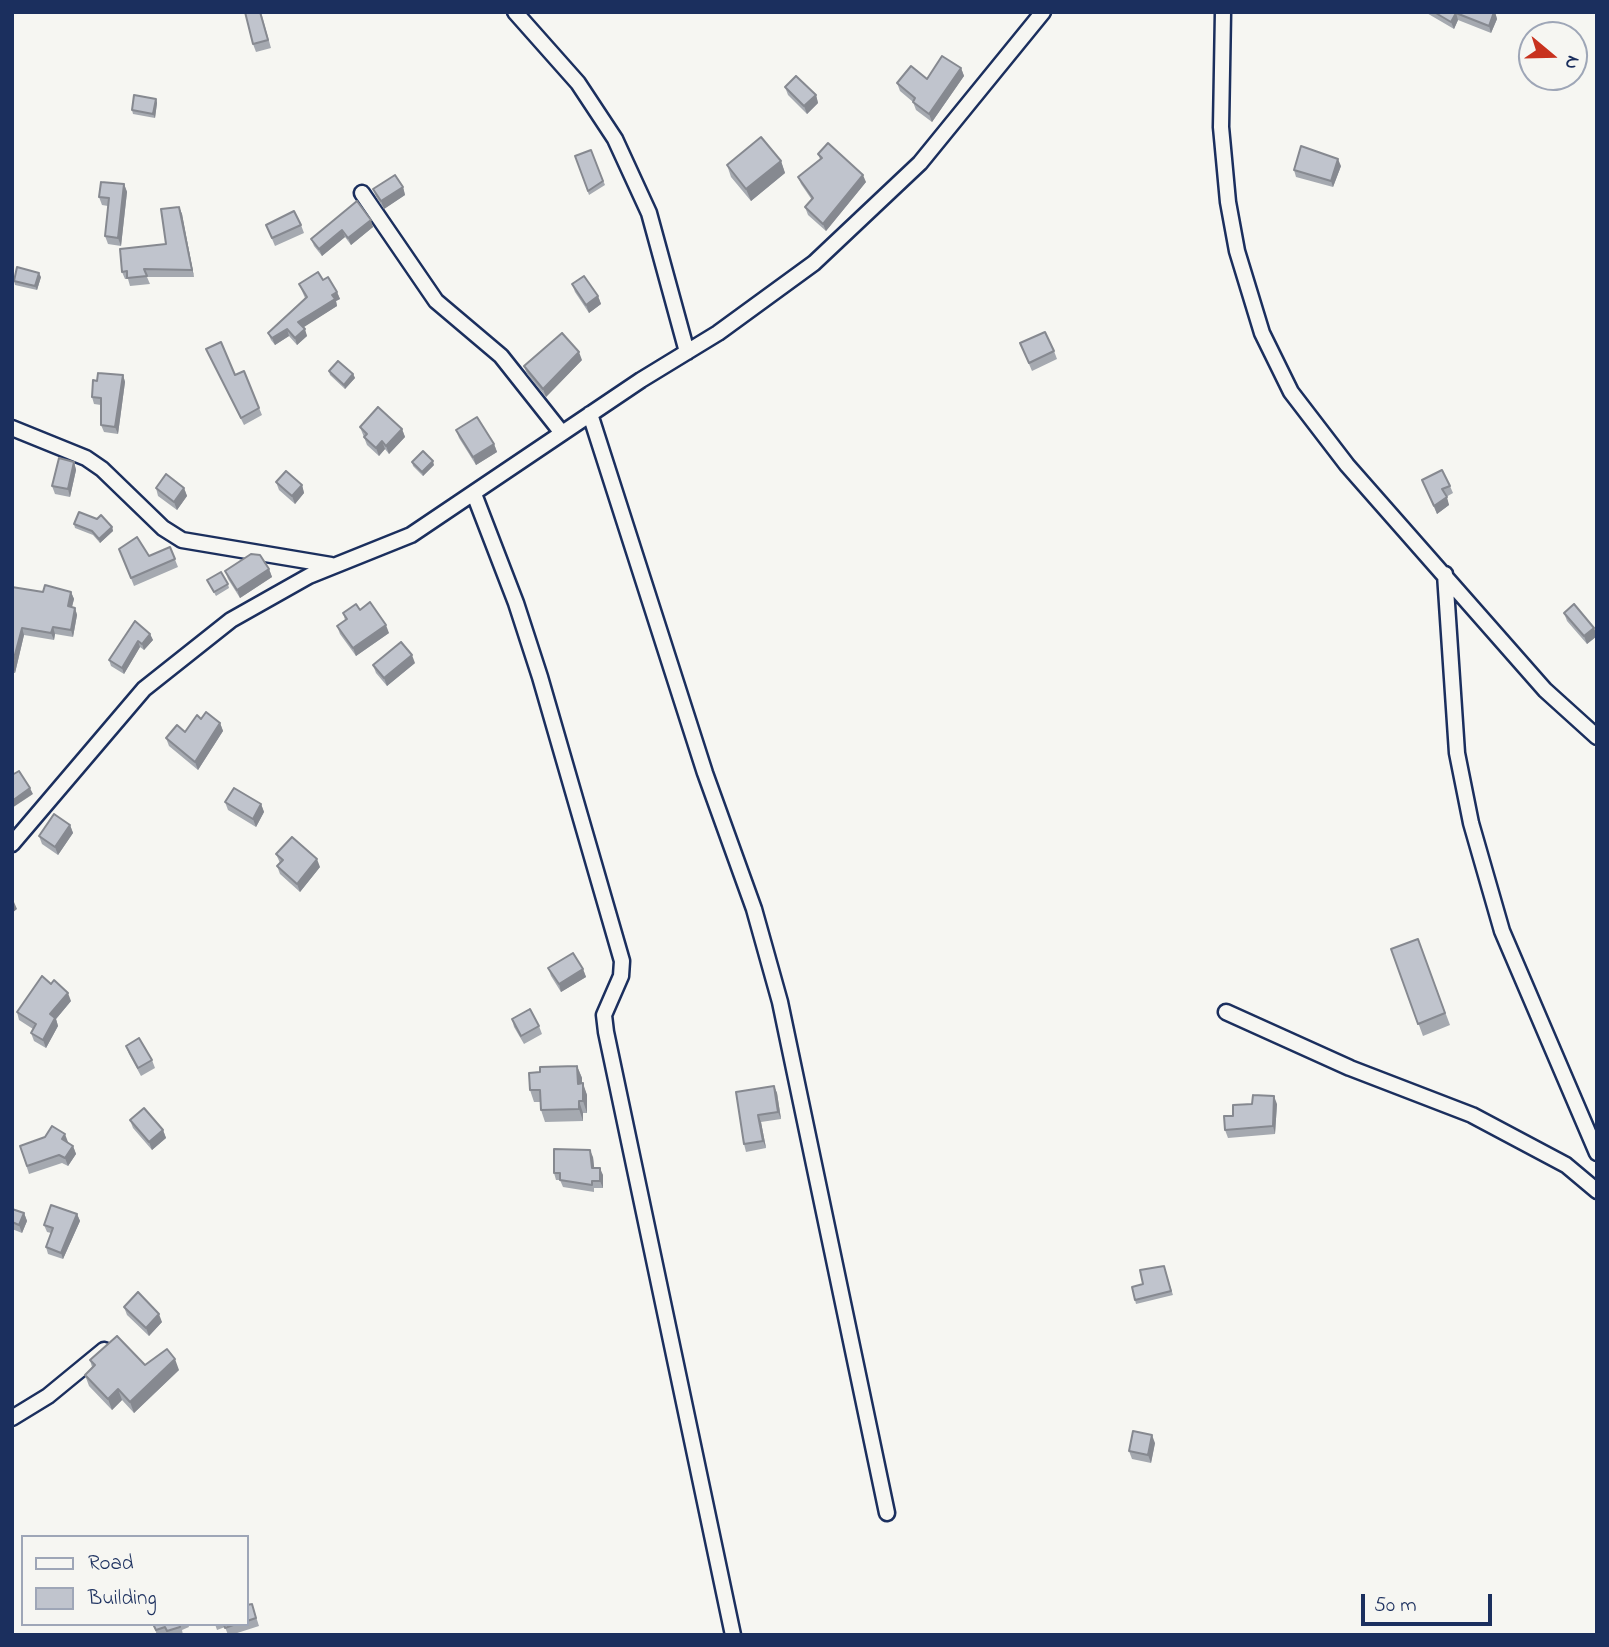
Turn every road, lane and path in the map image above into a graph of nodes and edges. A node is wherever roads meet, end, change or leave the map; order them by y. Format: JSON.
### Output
{"nodes":[{"id":1,"x":515,"y":12,"type":"edge"},
{"id":2,"x":1043,"y":12,"type":"edge"},
{"id":3,"x":1223,"y":12,"type":"edge"},
{"id":4,"x":362,"y":193,"type":"dead end"},
{"id":5,"x":687,"y":352,"type":"junction"},
{"id":6,"x":590,"y":414,"type":"junction"},
{"id":7,"x":12,"y":428,"type":"edge"},
{"id":8,"x":562,"y":433,"type":"junction"},
{"id":9,"x":474,"y":494,"type":"junction"},
{"id":10,"x":332,"y":566,"type":"junction"},
{"id":11,"x":1446,"y":574,"type":"junction"},
{"id":12,"x":1597,"y":737,"type":"edge"},
{"id":13,"x":12,"y":844,"type":"edge"},
{"id":14,"x":1226,"y":1012,"type":"dead end"},
{"id":15,"x":1597,"y":1153,"type":"edge"},
{"id":16,"x":1597,"y":1191,"type":"edge"},
{"id":17,"x":112,"y":1343,"type":"edge"},
{"id":18,"x":12,"y":1418,"type":"edge"},
{"id":19,"x":887,"y":1513,"type":"dead end"},
{"id":20,"x":733,"y":1635,"type":"edge"}],
"edges":[{"from":1,"to":5,"type":"street"},
{"from":2,"to":5,"type":"street"},
{"from":3,"to":11,"type":"street"},
{"from":4,"to":8,"type":"street"},
{"from":5,"to":6,"type":"street"},
{"from":6,"to":8,"type":"street"},
{"from":6,"to":19,"type":"street"},
{"from":7,"to":10,"type":"street"},
{"from":8,"to":9,"type":"street"},
{"from":9,"to":10,"type":"street"},
{"from":9,"to":20,"type":"street"},
{"from":10,"to":13,"type":"street"},
{"from":11,"to":12,"type":"street"},
{"from":11,"to":15,"type":"street"},
{"from":14,"to":16,"type":"street"},
{"from":17,"to":18,"type":"street"}]}
